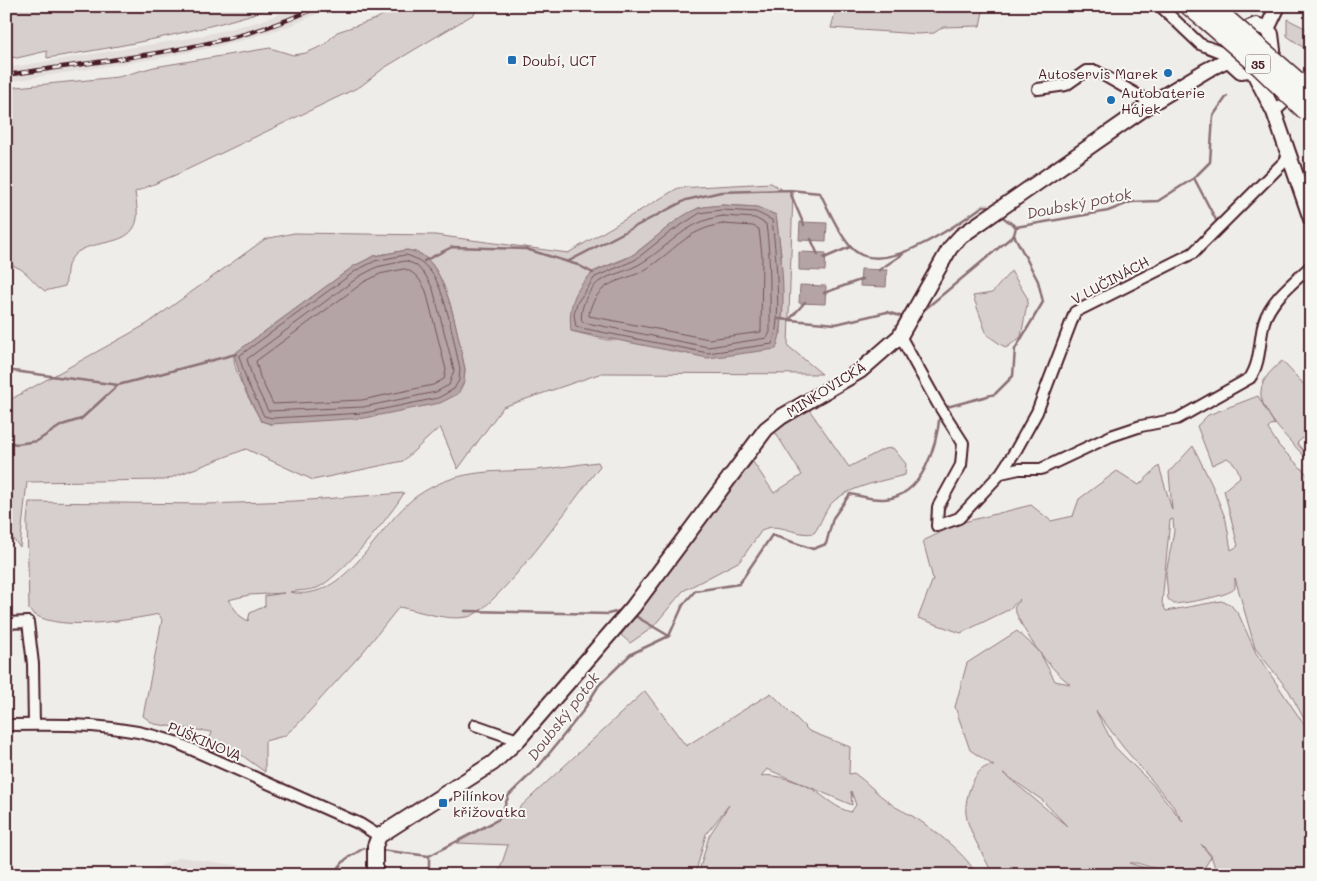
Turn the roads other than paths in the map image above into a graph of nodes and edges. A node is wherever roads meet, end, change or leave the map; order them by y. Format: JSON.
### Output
{"nodes":[{"id":1,"x":1160,"y":6,"type":"edge"},
{"id":2,"x":1189,"y":6,"type":"edge"},
{"id":3,"x":1278,"y":6,"type":"edge"},
{"id":4,"x":1212,"y":10,"type":"edge"},
{"id":5,"x":1267,"y":29,"type":"junction"},
{"id":6,"x":1229,"y":57,"type":"junction"},
{"id":7,"x":1253,"y":71,"type":"junction"},
{"id":8,"x":1311,"y":79,"type":"edge"},
{"id":9,"x":1038,"y":89,"type":"dead end"},
{"id":10,"x":1311,"y":93,"type":"edge"},
{"id":11,"x":1152,"y":103,"type":"junction"},
{"id":12,"x":1274,"y":112,"type":"junction"},
{"id":13,"x":1309,"y":113,"type":"edge"},
{"id":14,"x":1289,"y":156,"type":"junction"},
{"id":15,"x":1311,"y":219,"type":"edge"},
{"id":16,"x":1311,"y":266,"type":"edge"},
{"id":17,"x":900,"y":336,"type":"junction"},
{"id":18,"x":1001,"y":473,"type":"junction"},
{"id":19,"x":6,"y":623,"type":"edge"},
{"id":20,"x":6,"y":725,"type":"edge"},
{"id":21,"x":34,"y":725,"type":"junction"},
{"id":22,"x":475,"y":725,"type":"dead end"},
{"id":23,"x":518,"y":740,"type":"junction"},
{"id":24,"x":379,"y":836,"type":"junction"},
{"id":25,"x":375,"y":875,"type":"edge"}],
"edges":[{"from":1,"to":6,"type":"street"},
{"from":2,"to":4,"type":"highway","number":"35"},
{"from":3,"to":5,"type":"street"},
{"from":4,"to":10,"type":"highway","number":"35","bridge":true},
{"from":4,"to":13,"type":"highway","number":"35","bridge":true},
{"from":5,"to":6,"type":"street","name":"MINKOVICKÁ"},
{"from":5,"to":7,"type":"street"},
{"from":6,"to":7,"type":"street"},
{"from":6,"to":11,"type":"street","name":"MINKOVICKÁ"},
{"from":7,"to":12,"type":"street"},
{"from":8,"to":12,"type":"street"},
{"from":9,"to":11,"type":"street"},
{"from":11,"to":17,"type":"street","name":"MINKOVICKÁ"},
{"from":12,"to":14,"type":"street"},
{"from":14,"to":15,"type":"street"},
{"from":14,"to":18,"type":"street","name":"V LUČINÁCH"},
{"from":16,"to":18,"type":"street"},
{"from":17,"to":18,"type":"street","name":"V LUČINÁCH"},
{"from":17,"to":23,"type":"street","name":"MINKOVICKÁ"},
{"from":19,"to":21,"type":"street"},
{"from":20,"to":21,"type":"street","name":"PUŠKINOVA"},
{"from":21,"to":24,"type":"street","name":"PUŠKINOVA"},
{"from":22,"to":23,"type":"street"},
{"from":23,"to":24,"type":"street","name":"MINKOVICKÁ"},
{"from":24,"to":25,"type":"street"}]}
